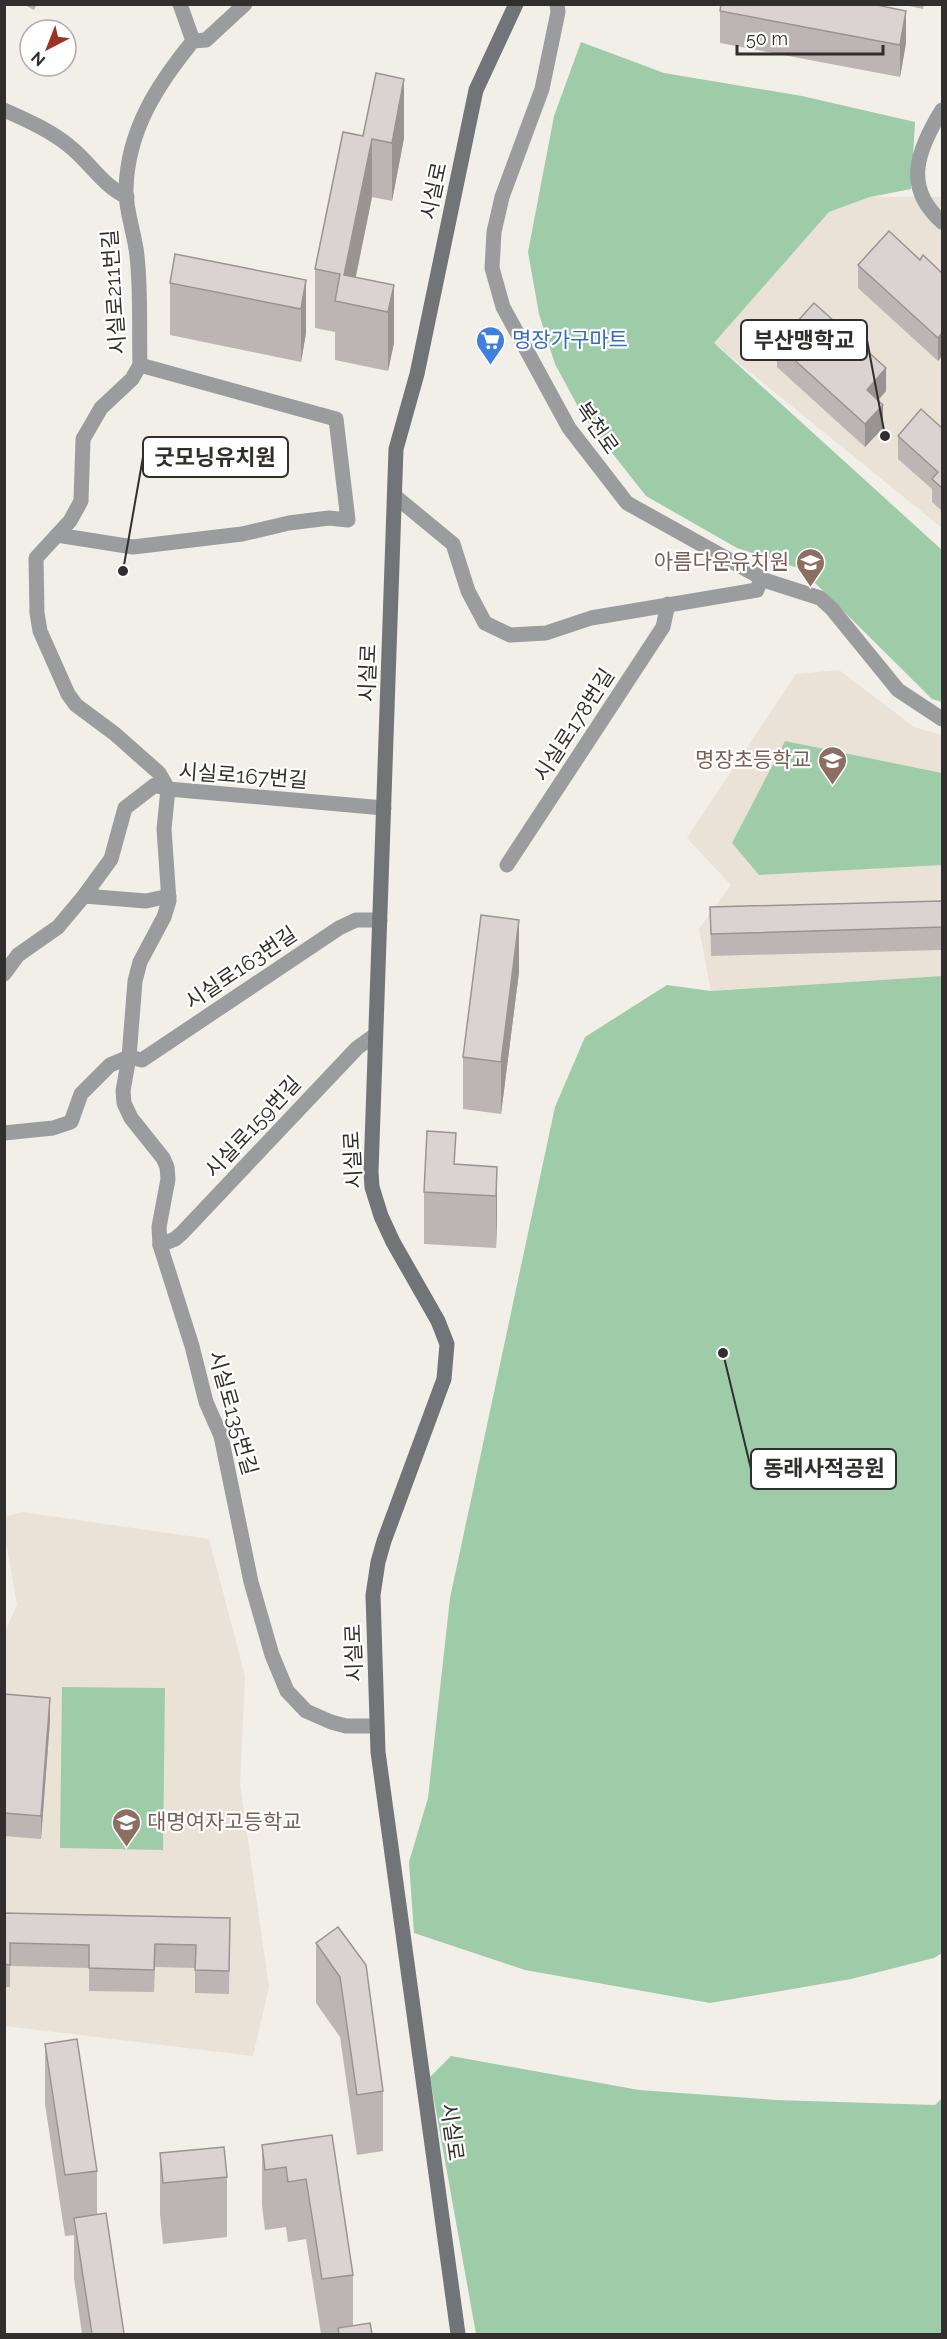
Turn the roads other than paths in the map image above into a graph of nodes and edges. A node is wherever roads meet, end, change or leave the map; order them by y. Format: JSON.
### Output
{"nodes":[{"id":1,"x":180,"y":4,"type":"edge"},
{"id":2,"x":245,"y":4,"type":"edge"},
{"id":3,"x":516,"y":4,"type":"edge"},
{"id":4,"x":557,"y":4,"type":"edge"},
{"id":5,"x":193,"y":41,"type":"junction"},
{"id":6,"x":4,"y":110,"type":"edge"},
{"id":7,"x":942,"y":111,"type":"edge"},
{"id":8,"x":127,"y":197,"type":"junction"},
{"id":9,"x":942,"y":222,"type":"edge"},
{"id":10,"x":140,"y":365,"type":"junction"},
{"id":11,"x":396,"y":497,"type":"junction"},
{"id":12,"x":57,"y":536,"type":"junction"},
{"id":13,"x":761,"y":578,"type":"junction"},
{"id":14,"x":668,"y":604,"type":"junction"},
{"id":15,"x":942,"y":719,"type":"edge"},
{"id":16,"x":168,"y":789,"type":"junction"},
{"id":17,"x":384,"y":808,"type":"junction"},
{"id":18,"x":507,"y":865,"type":"dead end"},
{"id":19,"x":84,"y":896,"type":"junction"},
{"id":20,"x":169,"y":896,"type":"junction"},
{"id":21,"x":380,"y":920,"type":"junction"},
{"id":22,"x":4,"y":975,"type":"edge"},
{"id":23,"x":375,"y":1035,"type":"junction"},
{"id":24,"x":129,"y":1057,"type":"junction"},
{"id":25,"x":4,"y":1133,"type":"edge"},
{"id":26,"x":160,"y":1245,"type":"junction"},
{"id":27,"x":377,"y":1726,"type":"junction"},
{"id":28,"x":458,"y":2334,"type":"edge"}],
"edges":[{"from":1,"to":5,"type":"street"},
{"from":2,"to":5,"type":"street","name":"시실로211번길"},
{"from":3,"to":11,"type":"main road","name":"시실로"},
{"from":4,"to":13,"type":"street","name":"복천로"},
{"from":5,"to":8,"type":"street","name":"시실로211번길"},
{"from":6,"to":8,"type":"street"},
{"from":7,"to":9,"type":"street"},
{"from":8,"to":10,"type":"street","name":"시실로211번길"},
{"from":10,"to":12,"type":"street","name":"시실로211번길"},
{"from":10,"to":12,"type":"street"},
{"from":11,"to":14,"type":"street"},
{"from":11,"to":17,"type":"main road","name":"시실로"},
{"from":12,"to":16,"type":"street","name":"시실로211번길"},
{"from":13,"to":14,"type":"street"},
{"from":13,"to":15,"type":"street","name":"복천로"},
{"from":14,"to":18,"type":"street","name":"시실로178번길"},
{"from":16,"to":17,"type":"street","name":"시실로167번길"},
{"from":16,"to":19,"type":"street"},
{"from":16,"to":20,"type":"street","name":"시실로167번길"},
{"from":17,"to":21,"type":"main road","name":"시실로"},
{"from":19,"to":20,"type":"street"},
{"from":19,"to":22,"type":"street"},
{"from":20,"to":24,"type":"street","name":"시실로167번길"},
{"from":21,"to":23,"type":"main road","name":"시실로"},
{"from":21,"to":24,"type":"street","name":"시실로163번길"},
{"from":23,"to":26,"type":"street","name":"시실로159번길"},
{"from":23,"to":27,"type":"main road","name":"시실로"},
{"from":24,"to":25,"type":"street"},
{"from":24,"to":26,"type":"street","name":"시실로135번길"},
{"from":26,"to":27,"type":"street","name":"시실로135번길"},
{"from":27,"to":28,"type":"main road","name":"시실로"}]}
